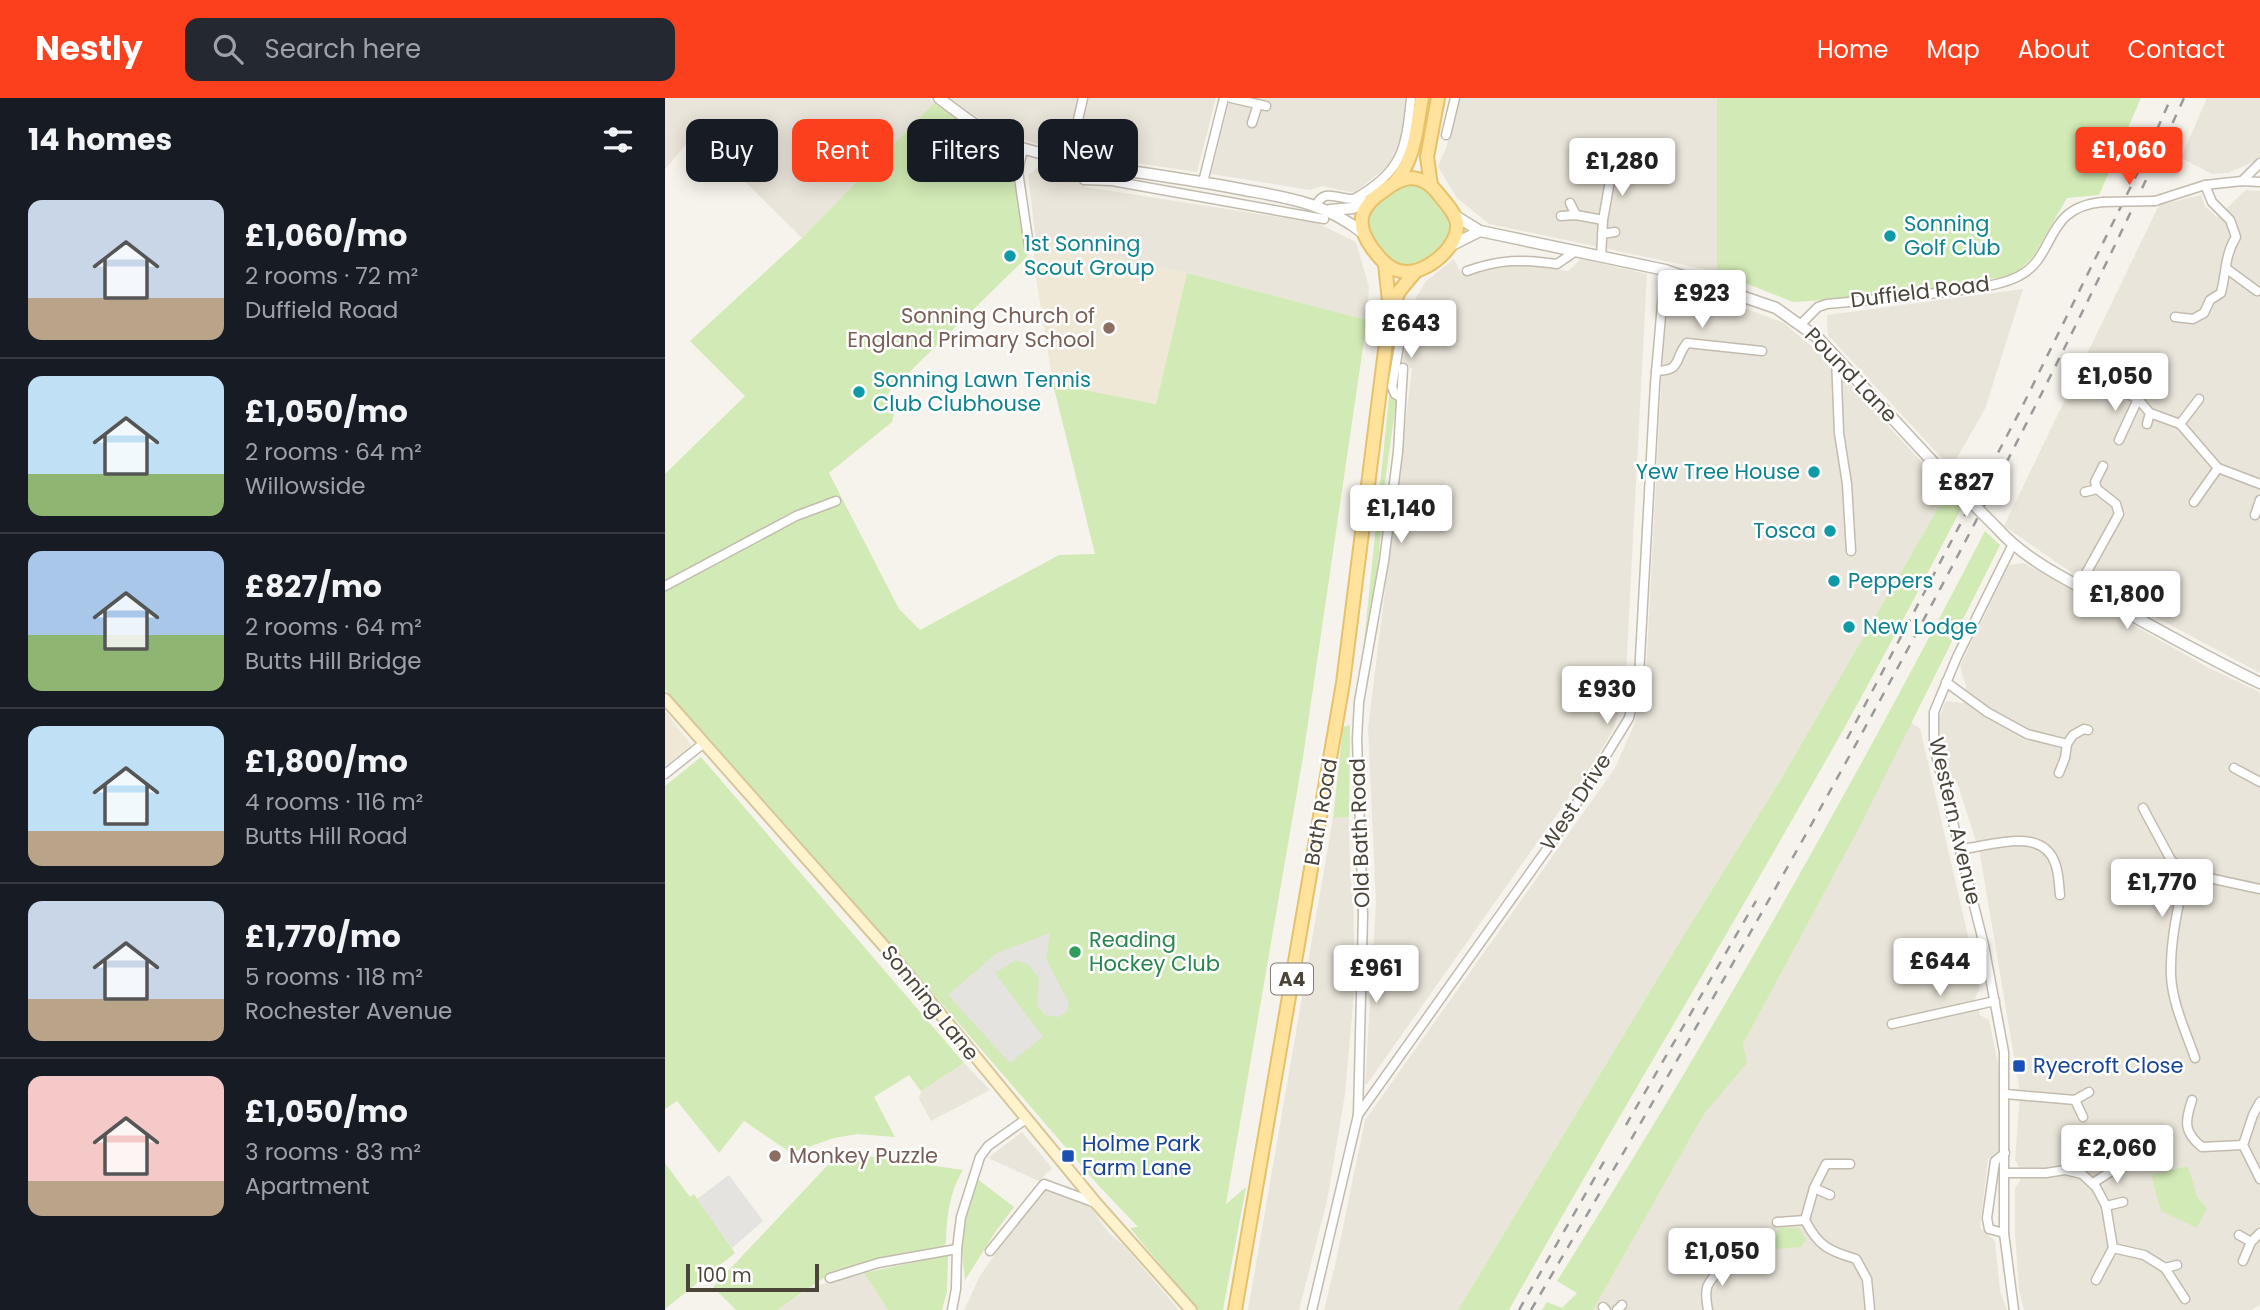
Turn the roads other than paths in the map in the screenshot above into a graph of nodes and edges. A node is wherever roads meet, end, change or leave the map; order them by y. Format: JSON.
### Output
{"nodes":[{"id":1,"x":939,"y":98,"type":"edge"},
{"id":2,"x":1083,"y":98,"type":"edge"},
{"id":3,"x":1224,"y":98,"type":"edge"},
{"id":4,"x":1231,"y":98,"type":"edge"},
{"id":5,"x":1411,"y":98,"type":"edge"},
{"id":6,"x":1422,"y":98,"type":"edge"},
{"id":7,"x":1438,"y":98,"type":"edge"},
{"id":8,"x":1455,"y":98,"type":"edge"},
{"id":9,"x":967,"y":119,"type":"edge"},
{"id":10,"x":1080,"y":119,"type":"edge"},
{"id":11,"x":1252,"y":123,"type":"dead end"},
{"id":12,"x":1446,"y":135,"type":"dead end"},
{"id":13,"x":1593,"y":161,"type":"dead end"},
{"id":14,"x":2260,"y":163,"type":"edge"},
{"id":15,"x":1138,"y":171,"type":"edge"},
{"id":16,"x":1625,"y":171,"type":"dead end"},
{"id":17,"x":1611,"y":175,"type":"junction"},
{"id":18,"x":2242,"y":181,"type":"junction"},
{"id":19,"x":1020,"y":182,"type":"edge"},
{"id":20,"x":1117,"y":182,"type":"edge"},
{"id":21,"x":1203,"y":182,"type":"junction"},
{"id":22,"x":2260,"y":182,"type":"edge"},
{"id":23,"x":1392,"y":184,"type":"junction"},
{"id":24,"x":1431,"y":185,"type":"junction"},
{"id":25,"x":2205,"y":185,"type":"junction"},
{"id":26,"x":1291,"y":199,"type":"junction"},
{"id":27,"x":1369,"y":201,"type":"junction"},
{"id":28,"x":1570,"y":203,"type":"dead end"},
{"id":29,"x":1316,"y":206,"type":"junction"},
{"id":30,"x":1287,"y":213,"type":"junction"},
{"id":31,"x":1327,"y":214,"type":"junction"},
{"id":32,"x":1453,"y":214,"type":"junction"},
{"id":33,"x":1576,"y":215,"type":"junction"},
{"id":34,"x":1561,"y":216,"type":"dead end"},
{"id":35,"x":1603,"y":220,"type":"junction"},
{"id":36,"x":1480,"y":231,"type":"junction"},
{"id":37,"x":1615,"y":232,"type":"dead end"},
{"id":38,"x":1363,"y":233,"type":"junction"},
{"id":39,"x":1602,"y":234,"type":"junction"},
{"id":40,"x":1029,"y":246,"type":"dead end"},
{"id":41,"x":1450,"y":246,"type":"junction"},
{"id":42,"x":1577,"y":251,"type":"junction"},
{"id":43,"x":1601,"y":257,"type":"junction"},
{"id":44,"x":1385,"y":264,"type":"junction"},
{"id":45,"x":2227,"y":269,"type":"junction"},
{"id":46,"x":1665,"y":270,"type":"junction"},
{"id":47,"x":1416,"y":271,"type":"junction"},
{"id":48,"x":1467,"y":271,"type":"dead end"},
{"id":49,"x":2257,"y":291,"type":"dead end"},
{"id":50,"x":1390,"y":311,"type":"junction"},
{"id":51,"x":2175,"y":317,"type":"dead end"},
{"id":52,"x":1801,"y":324,"type":"junction"},
{"id":53,"x":1402,"y":328,"type":"dead end"},
{"id":54,"x":1762,"y":351,"type":"dead end"},
{"id":55,"x":1836,"y":357,"type":"junction"},
{"id":56,"x":1403,"y":368,"type":"dead end"},
{"id":57,"x":1656,"y":370,"type":"junction"},
{"id":58,"x":2099,"y":380,"type":"dead end"},
{"id":59,"x":1400,"y":397,"type":"junction"},
{"id":60,"x":2138,"y":399,"type":"junction"},
{"id":61,"x":2199,"y":399,"type":"dead end"},
{"id":62,"x":2150,"y":413,"type":"junction"},
{"id":63,"x":2147,"y":424,"type":"dead end"},
{"id":64,"x":2181,"y":424,"type":"junction"},
{"id":65,"x":2119,"y":440,"type":"dead end"},
{"id":66,"x":2103,"y":466,"type":"dead end"},
{"id":67,"x":2218,"y":467,"type":"junction"},
{"id":68,"x":2260,"y":484,"type":"edge"},
{"id":69,"x":2097,"y":489,"type":"junction"},
{"id":70,"x":2085,"y":492,"type":"dead end"},
{"id":71,"x":2260,"y":500,"type":"edge"},
{"id":72,"x":836,"y":501,"type":"dead end"},
{"id":73,"x":2194,"y":502,"type":"dead end"},
{"id":74,"x":2255,"y":515,"type":"dead end"},
{"id":75,"x":2013,"y":546,"type":"junction"},
{"id":76,"x":1851,"y":551,"type":"dead end"},
{"id":77,"x":665,"y":586,"type":"edge"},
{"id":78,"x":2079,"y":586,"type":"junction"},
{"id":79,"x":1946,"y":682,"type":"junction"},
{"id":80,"x":1343,"y":683,"type":"junction"},
{"id":81,"x":2260,"y":683,"type":"edge"},
{"id":82,"x":1362,"y":687,"type":"junction"},
{"id":83,"x":665,"y":699,"type":"edge"},
{"id":84,"x":2088,"y":730,"type":"dead end"},
{"id":85,"x":704,"y":743,"type":"junction"},
{"id":86,"x":2067,"y":744,"type":"junction"},
{"id":87,"x":2234,"y":768,"type":"dead end"},
{"id":88,"x":2059,"y":773,"type":"dead end"},
{"id":89,"x":665,"y":774,"type":"edge"},
{"id":90,"x":2260,"y":782,"type":"edge"},
{"id":91,"x":2143,"y":808,"type":"dead end"},
{"id":92,"x":1962,"y":849,"type":"junction"},
{"id":93,"x":2186,"y":873,"type":"junction"},
{"id":94,"x":2260,"y":890,"type":"edge"},
{"id":95,"x":2060,"y":895,"type":"dead end"},
{"id":96,"x":1995,"y":1001,"type":"junction"},
{"id":97,"x":1892,"y":1024,"type":"dead end"},
{"id":98,"x":2195,"y":1058,"type":"dead end"},
{"id":99,"x":2089,"y":1092,"type":"dead end"},
{"id":100,"x":2005,"y":1094,"type":"junction"},
{"id":101,"x":2075,"y":1100,"type":"junction"},
{"id":102,"x":2192,"y":1100,"type":"dead end"},
{"id":103,"x":2260,"y":1102,"type":"edge"},
{"id":104,"x":1359,"y":1115,"type":"junction"},
{"id":105,"x":2083,"y":1117,"type":"dead end"},
{"id":106,"x":1026,"y":1119,"type":"junction"},
{"id":107,"x":2243,"y":1145,"type":"junction"},
{"id":108,"x":2005,"y":1153,"type":"junction"},
{"id":109,"x":1850,"y":1164,"type":"dead end"},
{"id":110,"x":2134,"y":1164,"type":"dead end"},
{"id":111,"x":2005,"y":1173,"type":"junction"},
{"id":112,"x":2260,"y":1179,"type":"edge"},
{"id":113,"x":2092,"y":1183,"type":"junction"},
{"id":114,"x":1814,"y":1188,"type":"junction"},
{"id":115,"x":1830,"y":1195,"type":"dead end"},
{"id":116,"x":2123,"y":1202,"type":"dead end"},
{"id":117,"x":1096,"y":1203,"type":"junction"},
{"id":118,"x":2106,"y":1206,"type":"junction"},
{"id":119,"x":1805,"y":1220,"type":"junction"},
{"id":120,"x":1777,"y":1222,"type":"dead end"},
{"id":121,"x":2004,"y":1233,"type":"junction"},
{"id":122,"x":2260,"y":1233,"type":"edge"},
{"id":123,"x":2239,"y":1235,"type":"dead end"},
{"id":124,"x":2251,"y":1242,"type":"junction"},
{"id":125,"x":2113,"y":1248,"type":"junction"},
{"id":126,"x":957,"y":1249,"type":"junction"},
{"id":127,"x":990,"y":1251,"type":"dead end"},
{"id":128,"x":2243,"y":1261,"type":"dead end"},
{"id":129,"x":1724,"y":1264,"type":"dead end"},
{"id":130,"x":2177,"y":1265,"type":"dead end"},
{"id":131,"x":2165,"y":1268,"type":"junction"},
{"id":132,"x":829,"y":1278,"type":"dead end"},
{"id":133,"x":2096,"y":1280,"type":"dead end"},
{"id":134,"x":2185,"y":1299,"type":"dead end"},
{"id":135,"x":952,"y":1310,"type":"edge"},
{"id":136,"x":1191,"y":1310,"type":"edge"},
{"id":137,"x":1235,"y":1310,"type":"edge"},
{"id":138,"x":1312,"y":1310,"type":"edge"},
{"id":139,"x":1708,"y":1310,"type":"edge"},
{"id":140,"x":1870,"y":1310,"type":"edge"},
{"id":141,"x":2014,"y":1310,"type":"edge"}],
"edges":[{"from":1,"to":9,"type":"street"},
{"from":2,"to":10,"type":"street"},
{"from":3,"to":21,"type":"street"},
{"from":4,"to":11,"type":"street"},
{"from":5,"to":29,"type":"street"},
{"from":6,"to":23,"type":"main road"},
{"from":7,"to":24,"type":"main road"},
{"from":8,"to":12,"type":"street"},
{"from":13,"to":17,"type":"street"},
{"from":14,"to":18,"type":"street"},
{"from":15,"to":21,"type":"street"},
{"from":16,"to":17,"type":"street"},
{"from":17,"to":35,"type":"street"},
{"from":18,"to":22,"type":"street","name":"Duffield Road"},
{"from":18,"to":25,"type":"street","name":"Duffield Road"},
{"from":19,"to":40,"type":"street"},
{"from":20,"to":30,"type":"street"},
{"from":21,"to":26,"type":"street"},
{"from":23,"to":24,"type":"main road"},
{"from":23,"to":27,"type":"main road"},
{"from":24,"to":32,"type":"main road"},
{"from":25,"to":45,"type":"street"},
{"from":25,"to":52,"type":"street","name":"Duffield Road","bridge":true},
{"from":26,"to":29,"type":"street"},
{"from":26,"to":30,"type":"street"},
{"from":27,"to":31,"type":"street"},
{"from":27,"to":38,"type":"main road"},
{"from":28,"to":33,"type":"street"},
{"from":29,"to":31,"type":"street"},
{"from":30,"to":31,"type":"street"},
{"from":31,"to":38,"type":"street"},
{"from":32,"to":36,"type":"street","name":"Pound Lane"},
{"from":32,"to":41,"type":"main road"},
{"from":33,"to":34,"type":"street"},
{"from":33,"to":35,"type":"street"},
{"from":35,"to":39,"type":"street"},
{"from":36,"to":41,"type":"street"},
{"from":36,"to":42,"type":"street","name":"Pound Lane"},
{"from":37,"to":39,"type":"street"},
{"from":38,"to":44,"type":"main road"},
{"from":39,"to":43,"type":"street"},
{"from":41,"to":47,"type":"main road"},
{"from":42,"to":43,"type":"street","name":"Pound Lane"},
{"from":42,"to":48,"type":"street"},
{"from":43,"to":46,"type":"street","name":"Pound Lane"},
{"from":44,"to":47,"type":"main road"},
{"from":44,"to":50,"type":"main road","name":"Bath Road","number":"A4"},
{"from":45,"to":49,"type":"street"},
{"from":45,"to":51,"type":"street"},
{"from":46,"to":52,"type":"street","name":"Pound Lane"},
{"from":46,"to":57,"type":"street","name":"West Drive"},
{"from":47,"to":50,"type":"main road","name":"Bath Road","number":"A4"},
{"from":50,"to":80,"type":"main road","name":"Bath Road","number":"A4"},
{"from":52,"to":55,"type":"street","name":"Pound Lane"},
{"from":53,"to":59,"type":"street"},
{"from":54,"to":57,"type":"street"},
{"from":55,"to":75,"type":"street","name":"Pound Lane","bridge":true},
{"from":55,"to":76,"type":"street"},
{"from":56,"to":59,"type":"street"},
{"from":57,"to":104,"type":"street","name":"West Drive"},
{"from":58,"to":60,"type":"street"},
{"from":59,"to":82,"type":"street","name":"Old Bath Road"},
{"from":60,"to":62,"type":"street"},
{"from":60,"to":65,"type":"street"},
{"from":61,"to":64,"type":"street"},
{"from":62,"to":63,"type":"street"},
{"from":62,"to":64,"type":"street"},
{"from":64,"to":67,"type":"street"},
{"from":66,"to":69,"type":"street"},
{"from":67,"to":68,"type":"street"},
{"from":67,"to":73,"type":"street"},
{"from":69,"to":70,"type":"street"},
{"from":69,"to":78,"type":"street"},
{"from":71,"to":74,"type":"street"},
{"from":72,"to":77,"type":"street"},
{"from":75,"to":78,"type":"street"},
{"from":75,"to":79,"type":"street","name":"Western Avenue"},
{"from":78,"to":81,"type":"street"},
{"from":79,"to":86,"type":"street"},
{"from":79,"to":92,"type":"street","name":"Western Avenue"},
{"from":80,"to":82,"type":"street"},
{"from":80,"to":137,"type":"main road","name":"Bath Road","number":"A4"},
{"from":82,"to":104,"type":"street","name":"Old Bath Road"},
{"from":83,"to":85,"type":"main road","name":"Sonning Lane"},
{"from":84,"to":86,"type":"street"},
{"from":85,"to":89,"type":"street"},
{"from":85,"to":106,"type":"main road","name":"Sonning Lane"},
{"from":86,"to":88,"type":"street"},
{"from":87,"to":90,"type":"street"},
{"from":91,"to":93,"type":"street"},
{"from":92,"to":95,"type":"street"},
{"from":92,"to":96,"type":"street","name":"Western Avenue"},
{"from":93,"to":94,"type":"street"},
{"from":93,"to":98,"type":"street"},
{"from":96,"to":97,"type":"street"},
{"from":96,"to":100,"type":"street","name":"Western Avenue"},
{"from":99,"to":101,"type":"street"},
{"from":100,"to":101,"type":"street"},
{"from":100,"to":108,"type":"street","name":"Western Avenue"},
{"from":101,"to":105,"type":"street"},
{"from":102,"to":107,"type":"street"},
{"from":103,"to":107,"type":"street"},
{"from":104,"to":138,"type":"street","name":"Old Bath Road"},
{"from":106,"to":117,"type":"main road","name":"Sonning Lane"},
{"from":106,"to":126,"type":"street"},
{"from":107,"to":112,"type":"street"},
{"from":108,"to":111,"type":"street","name":"Western Avenue"},
{"from":108,"to":121,"type":"street","name":"Western Avenue"},
{"from":109,"to":114,"type":"street"},
{"from":110,"to":113,"type":"street"},
{"from":111,"to":113,"type":"street"},
{"from":111,"to":121,"type":"street","name":"Western Avenue"},
{"from":113,"to":118,"type":"street"},
{"from":114,"to":115,"type":"street"},
{"from":114,"to":119,"type":"street"},
{"from":116,"to":118,"type":"street"},
{"from":117,"to":127,"type":"street"},
{"from":117,"to":136,"type":"main road","name":"Sonning Lane"},
{"from":118,"to":125,"type":"street"},
{"from":119,"to":120,"type":"street"},
{"from":119,"to":140,"type":"street"},
{"from":121,"to":141,"type":"street","name":"Western Avenue"},
{"from":122,"to":124,"type":"street"},
{"from":123,"to":124,"type":"street"},
{"from":124,"to":128,"type":"street"},
{"from":125,"to":131,"type":"street"},
{"from":125,"to":133,"type":"street"},
{"from":126,"to":132,"type":"street"},
{"from":126,"to":135,"type":"street"},
{"from":129,"to":139,"type":"street"},
{"from":130,"to":131,"type":"street"},
{"from":131,"to":134,"type":"street"}]}
